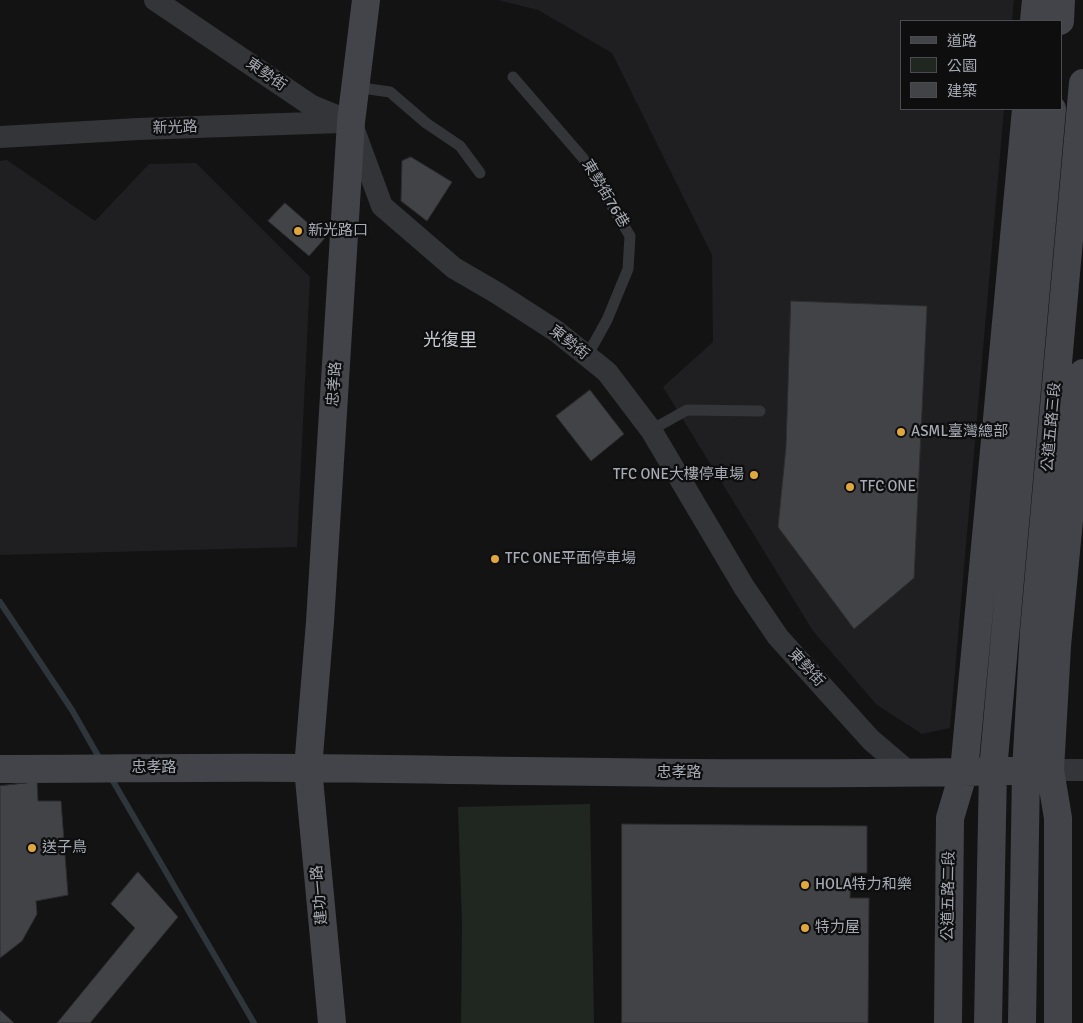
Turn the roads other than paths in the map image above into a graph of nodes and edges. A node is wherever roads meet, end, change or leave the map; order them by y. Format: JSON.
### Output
{"nodes":[{"id":1,"x":155,"y":0,"type":"edge"},
{"id":2,"x":366,"y":0,"type":"edge"},
{"id":3,"x":1036,"y":0,"type":"edge"},
{"id":4,"x":1061,"y":0,"type":"edge"},
{"id":5,"x":1034,"y":20,"type":"edge"},
{"id":6,"x":1060,"y":20,"type":"edge"},
{"id":7,"x":513,"y":77,"type":"dead end"},
{"id":8,"x":1083,"y":83,"type":"edge"},
{"id":9,"x":355,"y":87,"type":"junction"},
{"id":10,"x":1026,"y":110,"type":"edge"},
{"id":11,"x":1052,"y":110,"type":"edge"},
{"id":12,"x":351,"y":122,"type":"junction"},
{"id":13,"x":0,"y":137,"type":"edge"},
{"id":14,"x":480,"y":173,"type":"dead end"},
{"id":15,"x":587,"y":356,"type":"junction"},
{"id":16,"x":1083,"y":373,"type":"edge"},
{"id":17,"x":760,"y":410,"type":"dead end"},
{"id":18,"x":651,"y":430,"type":"junction"},
{"id":19,"x":308,"y":768,"type":"junction"},
{"id":20,"x":0,"y":769,"type":"edge"},
{"id":21,"x":964,"y":770,"type":"junction"},
{"id":22,"x":993,"y":770,"type":"junction"},
{"id":23,"x":1038,"y":770,"type":"junction"},
{"id":24,"x":1083,"y":770,"type":"edge"},
{"id":25,"x":911,"y":774,"type":"junction"},
{"id":26,"x":332,"y":1023,"type":"edge"},
{"id":27,"x":948,"y":1023,"type":"edge"},
{"id":28,"x":988,"y":1023,"type":"edge"},
{"id":29,"x":1022,"y":1023,"type":"edge"},
{"id":30,"x":1058,"y":1023,"type":"edge"}],
"edges":[{"from":1,"to":12,"type":"street","name":"東勢街"},
{"from":2,"to":9,"type":"street","name":"忠孝路"},
{"from":3,"to":5,"type":"street"},
{"from":4,"to":6,"type":"street"},
{"from":7,"to":15,"type":"lane","name":"東勢街76巷"},
{"from":8,"to":23,"type":"street","name":"公道五路三段"},
{"from":9,"to":12,"type":"street","name":"忠孝路"},
{"from":9,"to":14,"type":"lane"},
{"from":10,"to":21,"type":"street"},
{"from":11,"to":22,"type":"street","name":"公道五路三段"},
{"from":12,"to":13,"type":"street","name":"新光路"},
{"from":12,"to":15,"type":"street","name":"東勢街"},
{"from":12,"to":19,"type":"street","name":"忠孝路"},
{"from":15,"to":18,"type":"street","name":"東勢街"},
{"from":16,"to":23,"type":"street","name":"公道五路三段"},
{"from":17,"to":18,"type":"lane"},
{"from":18,"to":25,"type":"street","name":"東勢街"},
{"from":19,"to":20,"type":"street","name":"忠孝路"},
{"from":19,"to":25,"type":"street","name":"忠孝路"},
{"from":19,"to":26,"type":"street","name":"建功一路"},
{"from":21,"to":22,"type":"street","name":"忠孝路"},
{"from":21,"to":25,"type":"street","name":"忠孝路"},
{"from":21,"to":27,"type":"street","name":"公道五路二段"},
{"from":22,"to":23,"type":"street","name":"忠孝路"},
{"from":22,"to":28,"type":"street"},
{"from":23,"to":24,"type":"street"},
{"from":23,"to":29,"type":"street"},
{"from":23,"to":30,"type":"street"}]}
